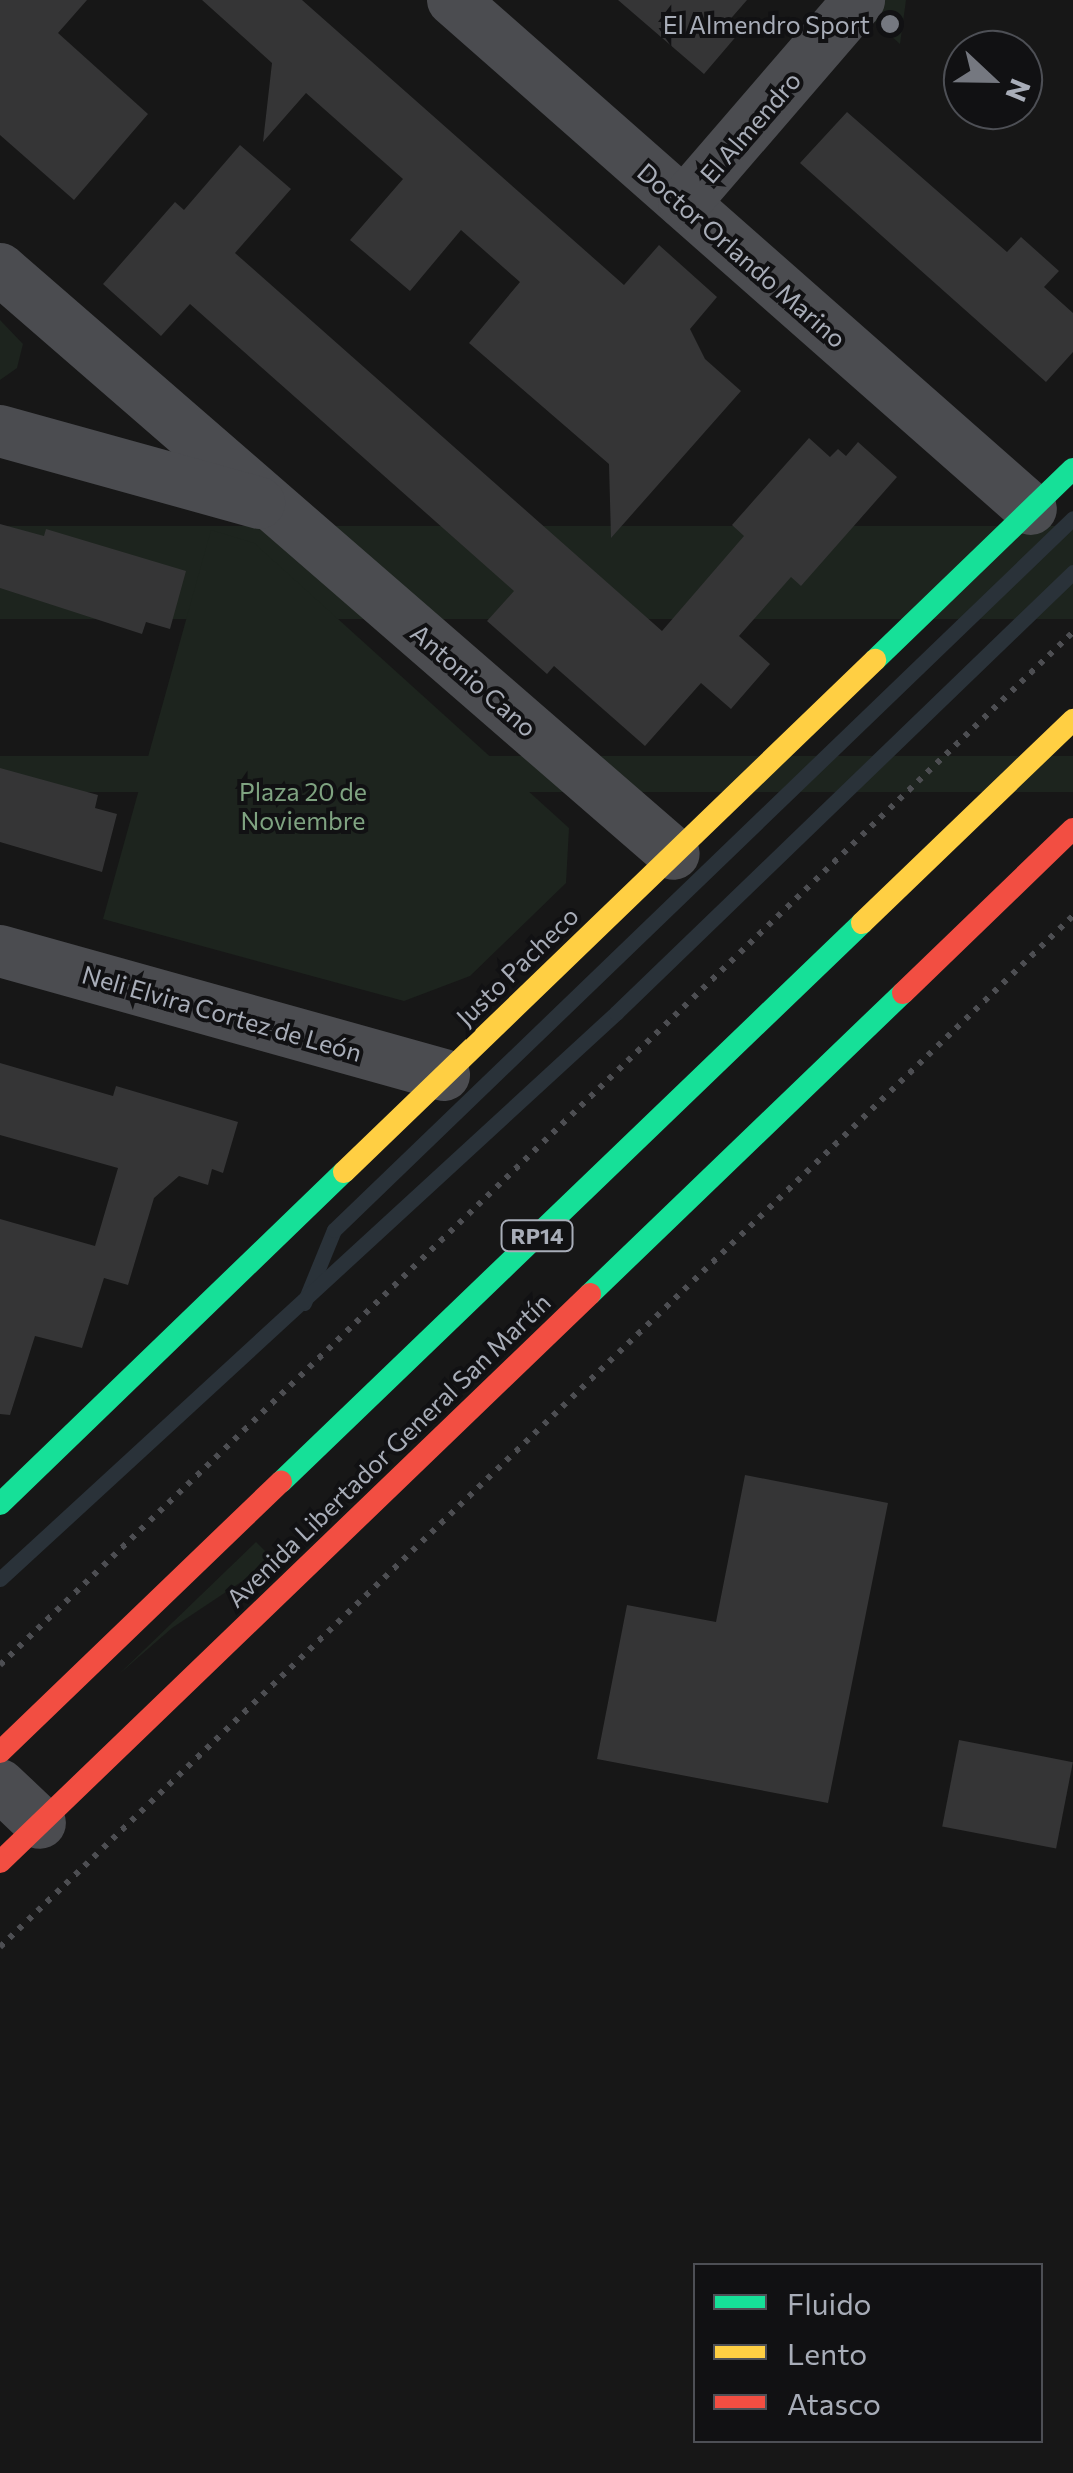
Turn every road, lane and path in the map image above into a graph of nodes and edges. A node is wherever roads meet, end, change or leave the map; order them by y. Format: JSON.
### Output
{"nodes":[{"id":1,"x":453,"y":0,"type":"edge"},
{"id":2,"x":857,"y":3,"type":"edge"},
{"id":3,"x":684,"y":203,"type":"junction"},
{"id":4,"x":0,"y":269,"type":"edge"},
{"id":5,"x":0,"y":431,"type":"edge"},
{"id":6,"x":1073,"y":468,"type":"edge"},
{"id":7,"x":274,"y":507,"type":"junction"},
{"id":8,"x":1031,"y":509,"type":"junction"},
{"id":9,"x":1073,"y":632,"type":"edge"},
{"id":10,"x":1073,"y":720,"type":"edge"},
{"id":11,"x":1073,"y":829,"type":"edge"},
{"id":12,"x":674,"y":854,"type":"junction"},
{"id":13,"x":1073,"y":916,"type":"edge"},
{"id":14,"x":0,"y":951,"type":"edge"},
{"id":15,"x":444,"y":1075,"type":"junction"},
{"id":16,"x":0,"y":1504,"type":"edge"},
{"id":17,"x":0,"y":1664,"type":"edge"},
{"id":18,"x":0,"y":1752,"type":"edge"},
{"id":19,"x":0,"y":1785,"type":"edge"},
{"id":20,"x":40,"y":1823,"type":"junction"},
{"id":21,"x":0,"y":1862,"type":"edge"},
{"id":22,"x":0,"y":1947,"type":"edge"}],
"edges":[{"from":1,"to":3,"type":"street","name":"Doctor Orlando Marino"},
{"from":2,"to":3,"type":"street","name":"El Almendro"},
{"from":3,"to":8,"type":"street","name":"Doctor Orlando Marino"},
{"from":4,"to":7,"type":"street","name":"Antonio Cano"},
{"from":5,"to":7,"type":"street","name":"Antonio Cano"},
{"from":6,"to":8,"type":"main road","name":"Justo Pacheco"},
{"from":7,"to":12,"type":"street","name":"Antonio Cano"},
{"from":8,"to":12,"type":"main road","name":"Justo Pacheco"},
{"from":9,"to":17,"type":"path"},
{"from":10,"to":18,"type":"main road","name":"Avenida Libertador General San Martín","number":"RP14"},
{"from":11,"to":20,"type":"main road","name":"Avenida Libertador General San Martín"},
{"from":12,"to":15,"type":"main road","name":"Justo Pacheco"},
{"from":13,"to":22,"type":"path"},
{"from":14,"to":15,"type":"street","name":"Neli Elvira Cortez de León"},
{"from":15,"to":16,"type":"main road","name":"Justo Pacheco"},
{"from":19,"to":20,"type":"street"},
{"from":20,"to":21,"type":"main road","name":"Avenida Libertador General San Martín"}]}
